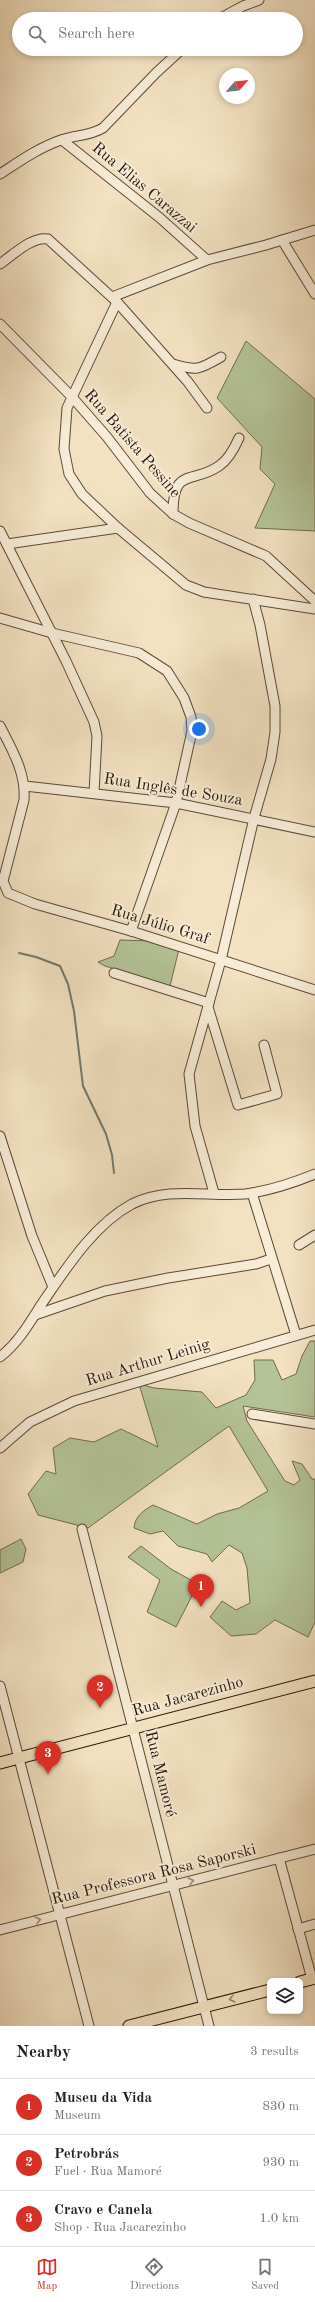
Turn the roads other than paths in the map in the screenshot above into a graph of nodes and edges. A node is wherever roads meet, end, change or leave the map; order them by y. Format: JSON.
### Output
{"nodes":[{"id":1,"x":259,"y":0,"type":"edge"},
{"id":2,"x":232,"y":12,"type":"edge"},
{"id":3,"x":174,"y":56,"type":"edge"},
{"id":4,"x":62,"y":140,"type":"junction"},
{"id":5,"x":0,"y":174,"type":"edge"},
{"id":6,"x":315,"y":230,"type":"edge"},
{"id":7,"x":282,"y":240,"type":"junction"},
{"id":8,"x":207,"y":260,"type":"junction"},
{"id":9,"x":0,"y":264,"type":"edge"},
{"id":10,"x":315,"y":294,"type":"edge"},
{"id":11,"x":114,"y":299,"type":"junction"},
{"id":12,"x":0,"y":324,"type":"edge"},
{"id":13,"x":221,"y":357,"type":"dead end"},
{"id":14,"x":171,"y":363,"type":"junction"},
{"id":15,"x":72,"y":397,"type":"junction"},
{"id":16,"x":207,"y":408,"type":"dead end"},
{"id":17,"x":239,"y":438,"type":"dead end"},
{"id":18,"x":173,"y":514,"type":"junction"},
{"id":19,"x":118,"y":528,"type":"junction"},
{"id":20,"x":0,"y":531,"type":"edge"},
{"id":21,"x":7,"y":544,"type":"junction"},
{"id":22,"x":253,"y":599,"type":"junction"},
{"id":23,"x":315,"y":601,"type":"edge"},
{"id":24,"x":315,"y":609,"type":"edge"},
{"id":25,"x":0,"y":618,"type":"edge"},
{"id":26,"x":52,"y":633,"type":"junction"},
{"id":27,"x":0,"y":726,"type":"edge"},
{"id":28,"x":25,"y":786,"type":"junction"},
{"id":29,"x":94,"y":793,"type":"junction"},
{"id":30,"x":176,"y":803,"type":"junction"},
{"id":31,"x":254,"y":818,"type":"junction"},
{"id":32,"x":315,"y":832,"type":"edge"},
{"id":33,"x":131,"y":931,"type":"junction"},
{"id":34,"x":221,"y":960,"type":"junction"},
{"id":35,"x":114,"y":973,"type":"dead end"},
{"id":36,"x":315,"y":990,"type":"edge"},
{"id":37,"x":208,"y":1005,"type":"junction"},
{"id":38,"x":264,"y":1046,"type":"dead end"},
{"id":39,"x":0,"y":1136,"type":"edge"},
{"id":40,"x":315,"y":1174,"type":"edge"},
{"id":41,"x":214,"y":1193,"type":"junction"},
{"id":42,"x":252,"y":1193,"type":"junction"},
{"id":43,"x":315,"y":1235,"type":"edge"},
{"id":44,"x":299,"y":1245,"type":"dead end"},
{"id":45,"x":272,"y":1259,"type":"junction"},
{"id":46,"x":53,"y":1287,"type":"junction"},
{"id":47,"x":35,"y":1315,"type":"junction"},
{"id":48,"x":315,"y":1330,"type":"edge"},
{"id":49,"x":296,"y":1335,"type":"junction"},
{"id":50,"x":0,"y":1357,"type":"edge"},
{"id":51,"x":252,"y":1414,"type":"dead end"},
{"id":52,"x":315,"y":1424,"type":"edge"},
{"id":53,"x":0,"y":1448,"type":"edge"},
{"id":54,"x":82,"y":1529,"type":"dead end"},
{"id":55,"x":315,"y":1681,"type":"edge"},
{"id":56,"x":0,"y":1686,"type":"edge"},
{"id":57,"x":133,"y":1728,"type":"junction"},
{"id":58,"x":19,"y":1758,"type":"junction"},
{"id":59,"x":0,"y":1763,"type":"edge"},
{"id":60,"x":315,"y":1849,"type":"edge"},
{"id":61,"x":279,"y":1858,"type":"junction"},
{"id":62,"x":173,"y":1885,"type":"junction"},
{"id":63,"x":60,"y":1914,"type":"junction"},
{"id":64,"x":315,"y":1924,"type":"edge"},
{"id":65,"x":298,"y":1929,"type":"junction"},
{"id":66,"x":0,"y":1930,"type":"edge"},
{"id":67,"x":313,"y":1979,"type":"edge"},
{"id":68,"x":303,"y":1981,"type":"edge"},
{"id":69,"x":267,"y":1991,"type":"edge"},
{"id":70,"x":204,"y":2007,"type":"junction"},
{"id":71,"x":89,"y":2026,"type":"edge"},
{"id":72,"x":129,"y":2026,"type":"edge"},
{"id":73,"x":208,"y":2026,"type":"edge"}],
"edges":[{"from":1,"to":2,"type":"street"},
{"from":3,"to":4,"type":"street"},
{"from":4,"to":5,"type":"street"},
{"from":4,"to":8,"type":"street","name":"Rua Elias Carazzai"},
{"from":6,"to":7,"type":"street"},
{"from":7,"to":8,"type":"street"},
{"from":7,"to":10,"type":"street"},
{"from":8,"to":11,"type":"street"},
{"from":9,"to":11,"type":"street"},
{"from":11,"to":14,"type":"street"},
{"from":11,"to":15,"type":"street"},
{"from":12,"to":15,"type":"street","name":"Rua Batista Pessine"},
{"from":13,"to":14,"type":"street"},
{"from":14,"to":16,"type":"street"},
{"from":15,"to":18,"type":"street","name":"Rua Batista Pessine"},
{"from":15,"to":19,"type":"street"},
{"from":17,"to":18,"type":"street"},
{"from":18,"to":23,"type":"street","name":"Rua Batista Pessine"},
{"from":19,"to":21,"type":"street"},
{"from":19,"to":22,"type":"street"},
{"from":20,"to":21,"type":"street"},
{"from":21,"to":26,"type":"street"},
{"from":22,"to":24,"type":"street"},
{"from":22,"to":31,"type":"street"},
{"from":25,"to":26,"type":"street"},
{"from":26,"to":29,"type":"street"},
{"from":26,"to":30,"type":"street"},
{"from":27,"to":28,"type":"street"},
{"from":28,"to":29,"type":"street","name":"Rua Inglês de Souza"},
{"from":28,"to":33,"type":"street","name":"Rua Júlio Graf"},
{"from":29,"to":30,"type":"street","name":"Rua Inglês de Souza"},
{"from":30,"to":31,"type":"street","name":"Rua Inglês de Souza"},
{"from":30,"to":33,"type":"street"},
{"from":31,"to":32,"type":"street","name":"Rua Inglês de Souza"},
{"from":31,"to":34,"type":"street"},
{"from":33,"to":34,"type":"street","name":"Rua Júlio Graf"},
{"from":34,"to":36,"type":"street","name":"Rua Júlio Graf"},
{"from":34,"to":37,"type":"street"},
{"from":35,"to":37,"type":"street"},
{"from":37,"to":38,"type":"street"},
{"from":37,"to":41,"type":"street"},
{"from":39,"to":46,"type":"street"},
{"from":40,"to":42,"type":"street"},
{"from":41,"to":42,"type":"street"},
{"from":41,"to":46,"type":"street"},
{"from":42,"to":45,"type":"street"},
{"from":43,"to":44,"type":"street"},
{"from":45,"to":47,"type":"street"},
{"from":45,"to":49,"type":"street"},
{"from":46,"to":47,"type":"street"},
{"from":47,"to":50,"type":"street"},
{"from":48,"to":49,"type":"street","name":"Rua Arthur Leinig"},
{"from":49,"to":53,"type":"street","name":"Rua Arthur Leinig"},
{"from":51,"to":52,"type":"street"},
{"from":54,"to":57,"type":"street","name":"Rua Mamoré"},
{"from":55,"to":57,"type":"main road","name":"Rua Jacarezinho"},
{"from":56,"to":58,"type":"street"},
{"from":57,"to":58,"type":"main road","name":"Rua Jacarezinho"},
{"from":57,"to":62,"type":"street","name":"Rua Mamoré"},
{"from":58,"to":59,"type":"main road","name":"Rua Jacarezinho"},
{"from":58,"to":63,"type":"street"},
{"from":60,"to":61,"type":"street","name":"Rua Professora Rosa Saporski"},
{"from":62,"to":61,"type":"street","name":"Rua Professora Rosa Saporski","one_way":true},
{"from":61,"to":65,"type":"street"},
{"from":62,"to":63,"type":"street","name":"Rua Professora Rosa Saporski"},
{"from":62,"to":70,"type":"street","name":"Rua Mamoré"},
{"from":66,"to":63,"type":"street","name":"Rua Professora Rosa Saporski","one_way":true},
{"from":63,"to":71,"type":"street"},
{"from":64,"to":65,"type":"street"},
{"from":65,"to":67,"type":"street"},
{"from":67,"to":68,"type":"main road"},
{"from":69,"to":70,"type":"main road","one_way":true},
{"from":70,"to":72,"type":"main road"},
{"from":70,"to":73,"type":"street","name":"Rua Mamoré"}]}
